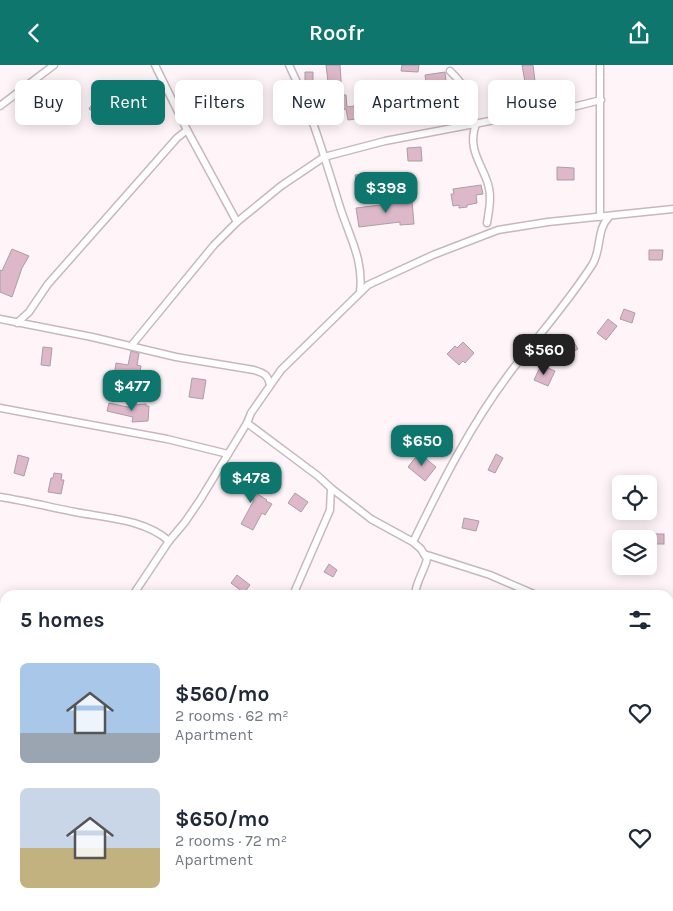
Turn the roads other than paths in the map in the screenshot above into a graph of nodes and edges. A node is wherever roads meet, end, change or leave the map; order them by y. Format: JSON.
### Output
{"nodes":[{"id":1,"x":54,"y":65,"type":"edge"},
{"id":2,"x":155,"y":65,"type":"edge"},
{"id":3,"x":289,"y":65,"type":"edge"},
{"id":4,"x":600,"y":65,"type":"edge"},
{"id":5,"x":450,"y":71,"type":"dead end"},
{"id":6,"x":459,"y":80,"type":"edge"},
{"id":7,"x":601,"y":100,"type":"junction"},
{"id":8,"x":0,"y":106,"type":"edge"},
{"id":9,"x":478,"y":124,"type":"edge"},
{"id":10,"x":474,"y":125,"type":"joint"},
{"id":11,"x":187,"y":130,"type":"junction"},
{"id":12,"x":324,"y":157,"type":"junction"},
{"id":13,"x":673,"y":209,"type":"edge"},
{"id":14,"x":609,"y":216,"type":"junction"},
{"id":15,"x":600,"y":217,"type":"junction"},
{"id":16,"x":237,"y":222,"type":"junction"},
{"id":17,"x":487,"y":223,"type":"dead end"},
{"id":18,"x":360,"y":292,"type":"junction"},
{"id":19,"x":0,"y":319,"type":"edge"},
{"id":20,"x":17,"y":323,"type":"junction"},
{"id":21,"x":130,"y":346,"type":"junction"},
{"id":22,"x":281,"y":370,"type":"junction"},
{"id":23,"x":263,"y":373,"type":"junction"},
{"id":24,"x":270,"y":385,"type":"junction"},
{"id":25,"x":0,"y":408,"type":"edge"},
{"id":26,"x":247,"y":423,"type":"junction"},
{"id":27,"x":228,"y":454,"type":"junction"},
{"id":28,"x":331,"y":488,"type":"junction"},
{"id":29,"x":0,"y":497,"type":"edge"},
{"id":30,"x":160,"y":533,"type":"junction"},
{"id":31,"x":176,"y":533,"type":"junction"},
{"id":32,"x":169,"y":541,"type":"junction"},
{"id":33,"x":413,"y":542,"type":"junction"},
{"id":34,"x":424,"y":554,"type":"junction"},
{"id":35,"x":136,"y":590,"type":"edge"},
{"id":36,"x":296,"y":590,"type":"edge"},
{"id":37,"x":416,"y":590,"type":"edge"},
{"id":38,"x":524,"y":590,"type":"edge"}],
"edges":[{"from":1,"to":8,"type":"street"},
{"from":2,"to":11,"type":"street"},
{"from":3,"to":12,"type":"street"},
{"from":4,"to":7,"type":"street"},
{"from":5,"to":6,"type":"street"},
{"from":7,"to":9,"type":"street"},
{"from":7,"to":15,"type":"street"},
{"from":10,"to":12,"type":"street"},
{"from":10,"to":17,"type":"street"},
{"from":11,"to":16,"type":"street"},
{"from":11,"to":20,"type":"street"},
{"from":12,"to":16,"type":"street"},
{"from":12,"to":18,"type":"street"},
{"from":13,"to":14,"type":"street"},
{"from":14,"to":15,"type":"street"},
{"from":14,"to":33,"type":"street"},
{"from":15,"to":18,"type":"street"},
{"from":16,"to":21,"type":"street"},
{"from":18,"to":22,"type":"street"},
{"from":19,"to":20,"type":"street"},
{"from":20,"to":21,"type":"street"},
{"from":21,"to":23,"type":"street"},
{"from":22,"to":23,"type":"street"},
{"from":22,"to":24,"type":"street"},
{"from":23,"to":24,"type":"street"},
{"from":24,"to":26,"type":"street"},
{"from":25,"to":27,"type":"street"},
{"from":26,"to":27,"type":"street"},
{"from":26,"to":28,"type":"street"},
{"from":27,"to":31,"type":"street"},
{"from":28,"to":33,"type":"street"},
{"from":28,"to":36,"type":"street"},
{"from":29,"to":30,"type":"street"},
{"from":30,"to":31,"type":"street"},
{"from":30,"to":32,"type":"street"},
{"from":31,"to":32,"type":"street"},
{"from":32,"to":35,"type":"street"},
{"from":33,"to":34,"type":"street"},
{"from":34,"to":37,"type":"street"},
{"from":34,"to":38,"type":"street"}]}
